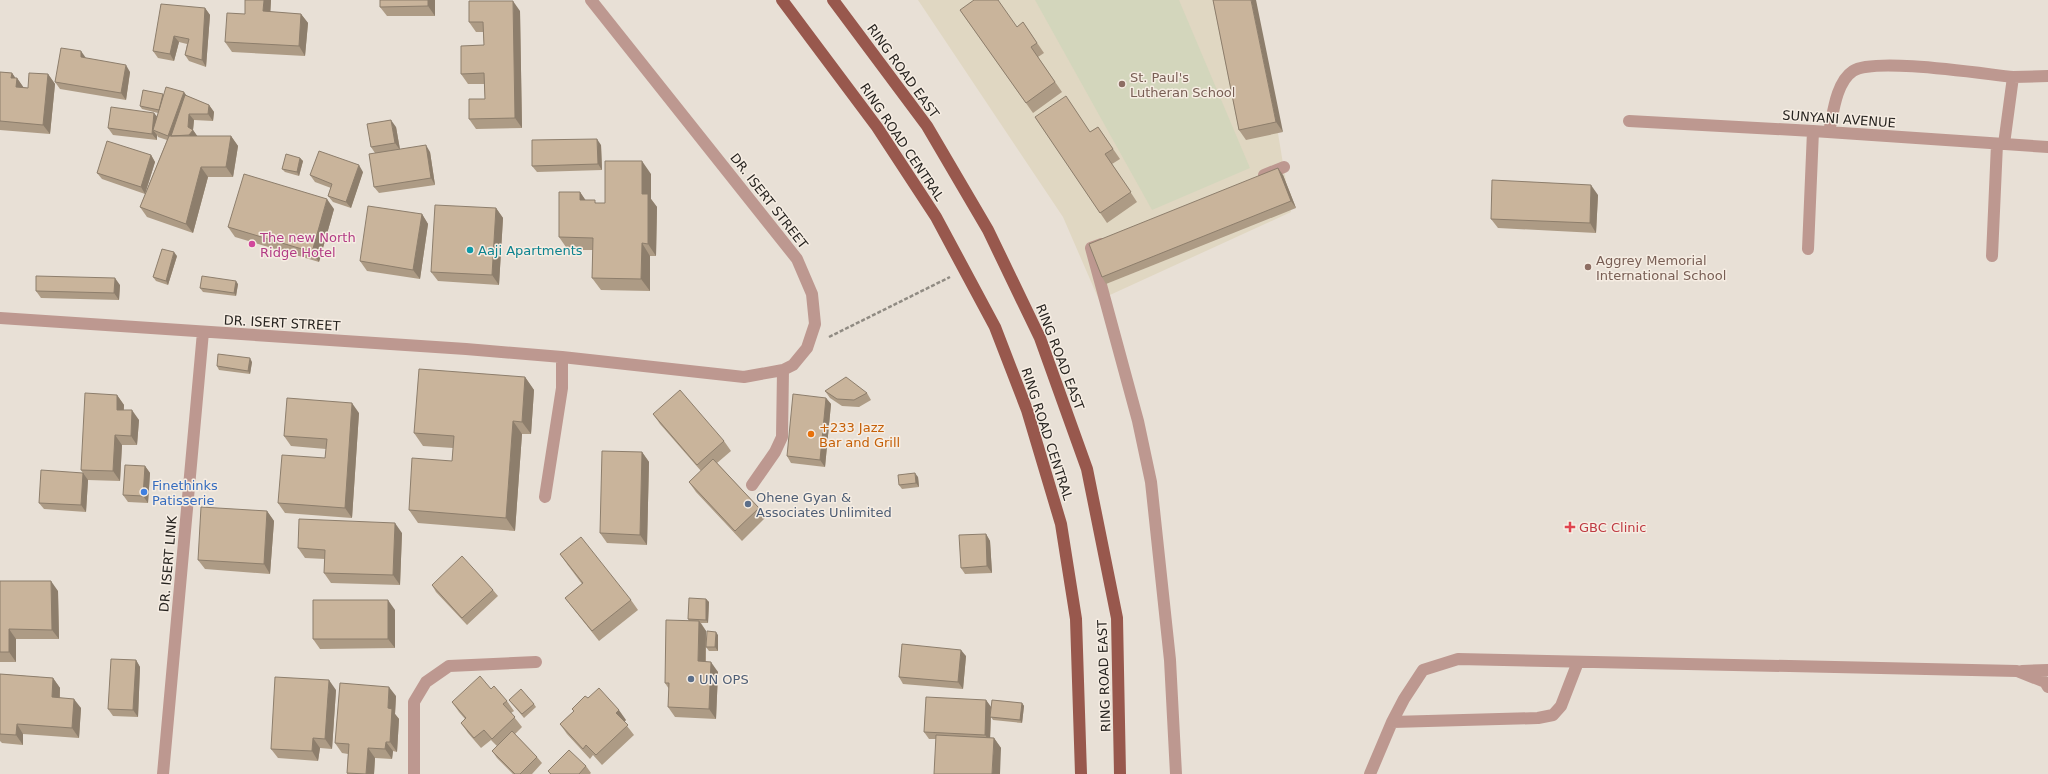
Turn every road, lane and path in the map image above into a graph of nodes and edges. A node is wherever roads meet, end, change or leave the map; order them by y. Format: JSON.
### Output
{"nodes":[{"id":1,"x":591,"y":0,"type":"edge"},
{"id":2,"x":782,"y":0,"type":"edge"},
{"id":3,"x":833,"y":0,"type":"edge"},
{"id":4,"x":2048,"y":76,"type":"edge"},
{"id":5,"x":2013,"y":77,"type":"junction"},
{"id":6,"x":1629,"y":121,"type":"dead end"},
{"id":7,"x":1813,"y":131,"type":"junction"},
{"id":8,"x":1829,"y":132,"type":"junction"},
{"id":9,"x":2001,"y":144,"type":"junction"},
{"id":10,"x":2048,"y":147,"type":"edge"},
{"id":11,"x":1284,"y":167,"type":"dead end"},
{"id":12,"x":1255,"y":179,"type":"edge"},
{"id":13,"x":1112,"y":239,"type":"edge"},
{"id":14,"x":1808,"y":249,"type":"dead end"},
{"id":15,"x":1992,"y":256,"type":"dead end"},
{"id":16,"x":965,"y":269,"type":"junction"},
{"id":17,"x":0,"y":318,"type":"edge"},
{"id":18,"x":203,"y":332,"type":"junction"},
{"id":19,"x":807,"y":348,"type":"junction"},
{"id":20,"x":562,"y":357,"type":"junction"},
{"id":21,"x":783,"y":370,"type":"junction"},
{"id":22,"x":752,"y":485,"type":"dead end"},
{"id":23,"x":545,"y":497,"type":"dead end"},
{"id":24,"x":536,"y":662,"type":"dead end"},
{"id":25,"x":1578,"y":662,"type":"junction"},
{"id":26,"x":2048,"y":670,"type":"edge"},
{"id":27,"x":2016,"y":671,"type":"junction"},
{"id":28,"x":2048,"y":686,"type":"edge"},
{"id":29,"x":1392,"y":722,"type":"junction"},
{"id":30,"x":163,"y":774,"type":"edge"},
{"id":31,"x":414,"y":774,"type":"edge"},
{"id":32,"x":1081,"y":774,"type":"edge"},
{"id":33,"x":1120,"y":774,"type":"edge"},
{"id":34,"x":1176,"y":774,"type":"edge"},
{"id":35,"x":1370,"y":774,"type":"edge"}],
"edges":[{"from":1,"to":19,"type":"street","name":"DR. ISERT STREET"},
{"from":2,"to":16,"type":"main road","name":"RING ROAD CENTRAL"},
{"from":3,"to":33,"type":"main road","name":"RING ROAD EAST"},
{"from":4,"to":5,"type":"street"},
{"from":5,"to":8,"type":"street"},
{"from":5,"to":9,"type":"street"},
{"from":6,"to":7,"type":"street","name":"SUNYANI AVENUE"},
{"from":7,"to":8,"type":"street","name":"SUNYANI AVENUE"},
{"from":7,"to":14,"type":"street"},
{"from":8,"to":9,"type":"street","name":"SUNYANI AVENUE"},
{"from":9,"to":10,"type":"street","name":"SUNYANI AVENUE"},
{"from":9,"to":15,"type":"street"},
{"from":11,"to":12,"type":"street"},
{"from":13,"to":34,"type":"street"},
{"from":16,"to":19,"type":"path"},
{"from":16,"to":32,"type":"main road","name":"RING ROAD CENTRAL"},
{"from":17,"to":18,"type":"street","name":"DR. ISERT STREET"},
{"from":18,"to":20,"type":"street","name":"DR. ISERT STREET"},
{"from":18,"to":30,"type":"street","name":"DR. ISERT LINK"},
{"from":19,"to":21,"type":"street","name":"DR. ISERT STREET"},
{"from":20,"to":21,"type":"street","name":"DR. ISERT STREET"},
{"from":20,"to":23,"type":"street"},
{"from":21,"to":22,"type":"street"},
{"from":24,"to":31,"type":"street"},
{"from":25,"to":27,"type":"street"},
{"from":25,"to":29,"type":"street"},
{"from":25,"to":29,"type":"street"},
{"from":26,"to":27,"type":"street"},
{"from":27,"to":28,"type":"street"},
{"from":29,"to":35,"type":"street"}]}
